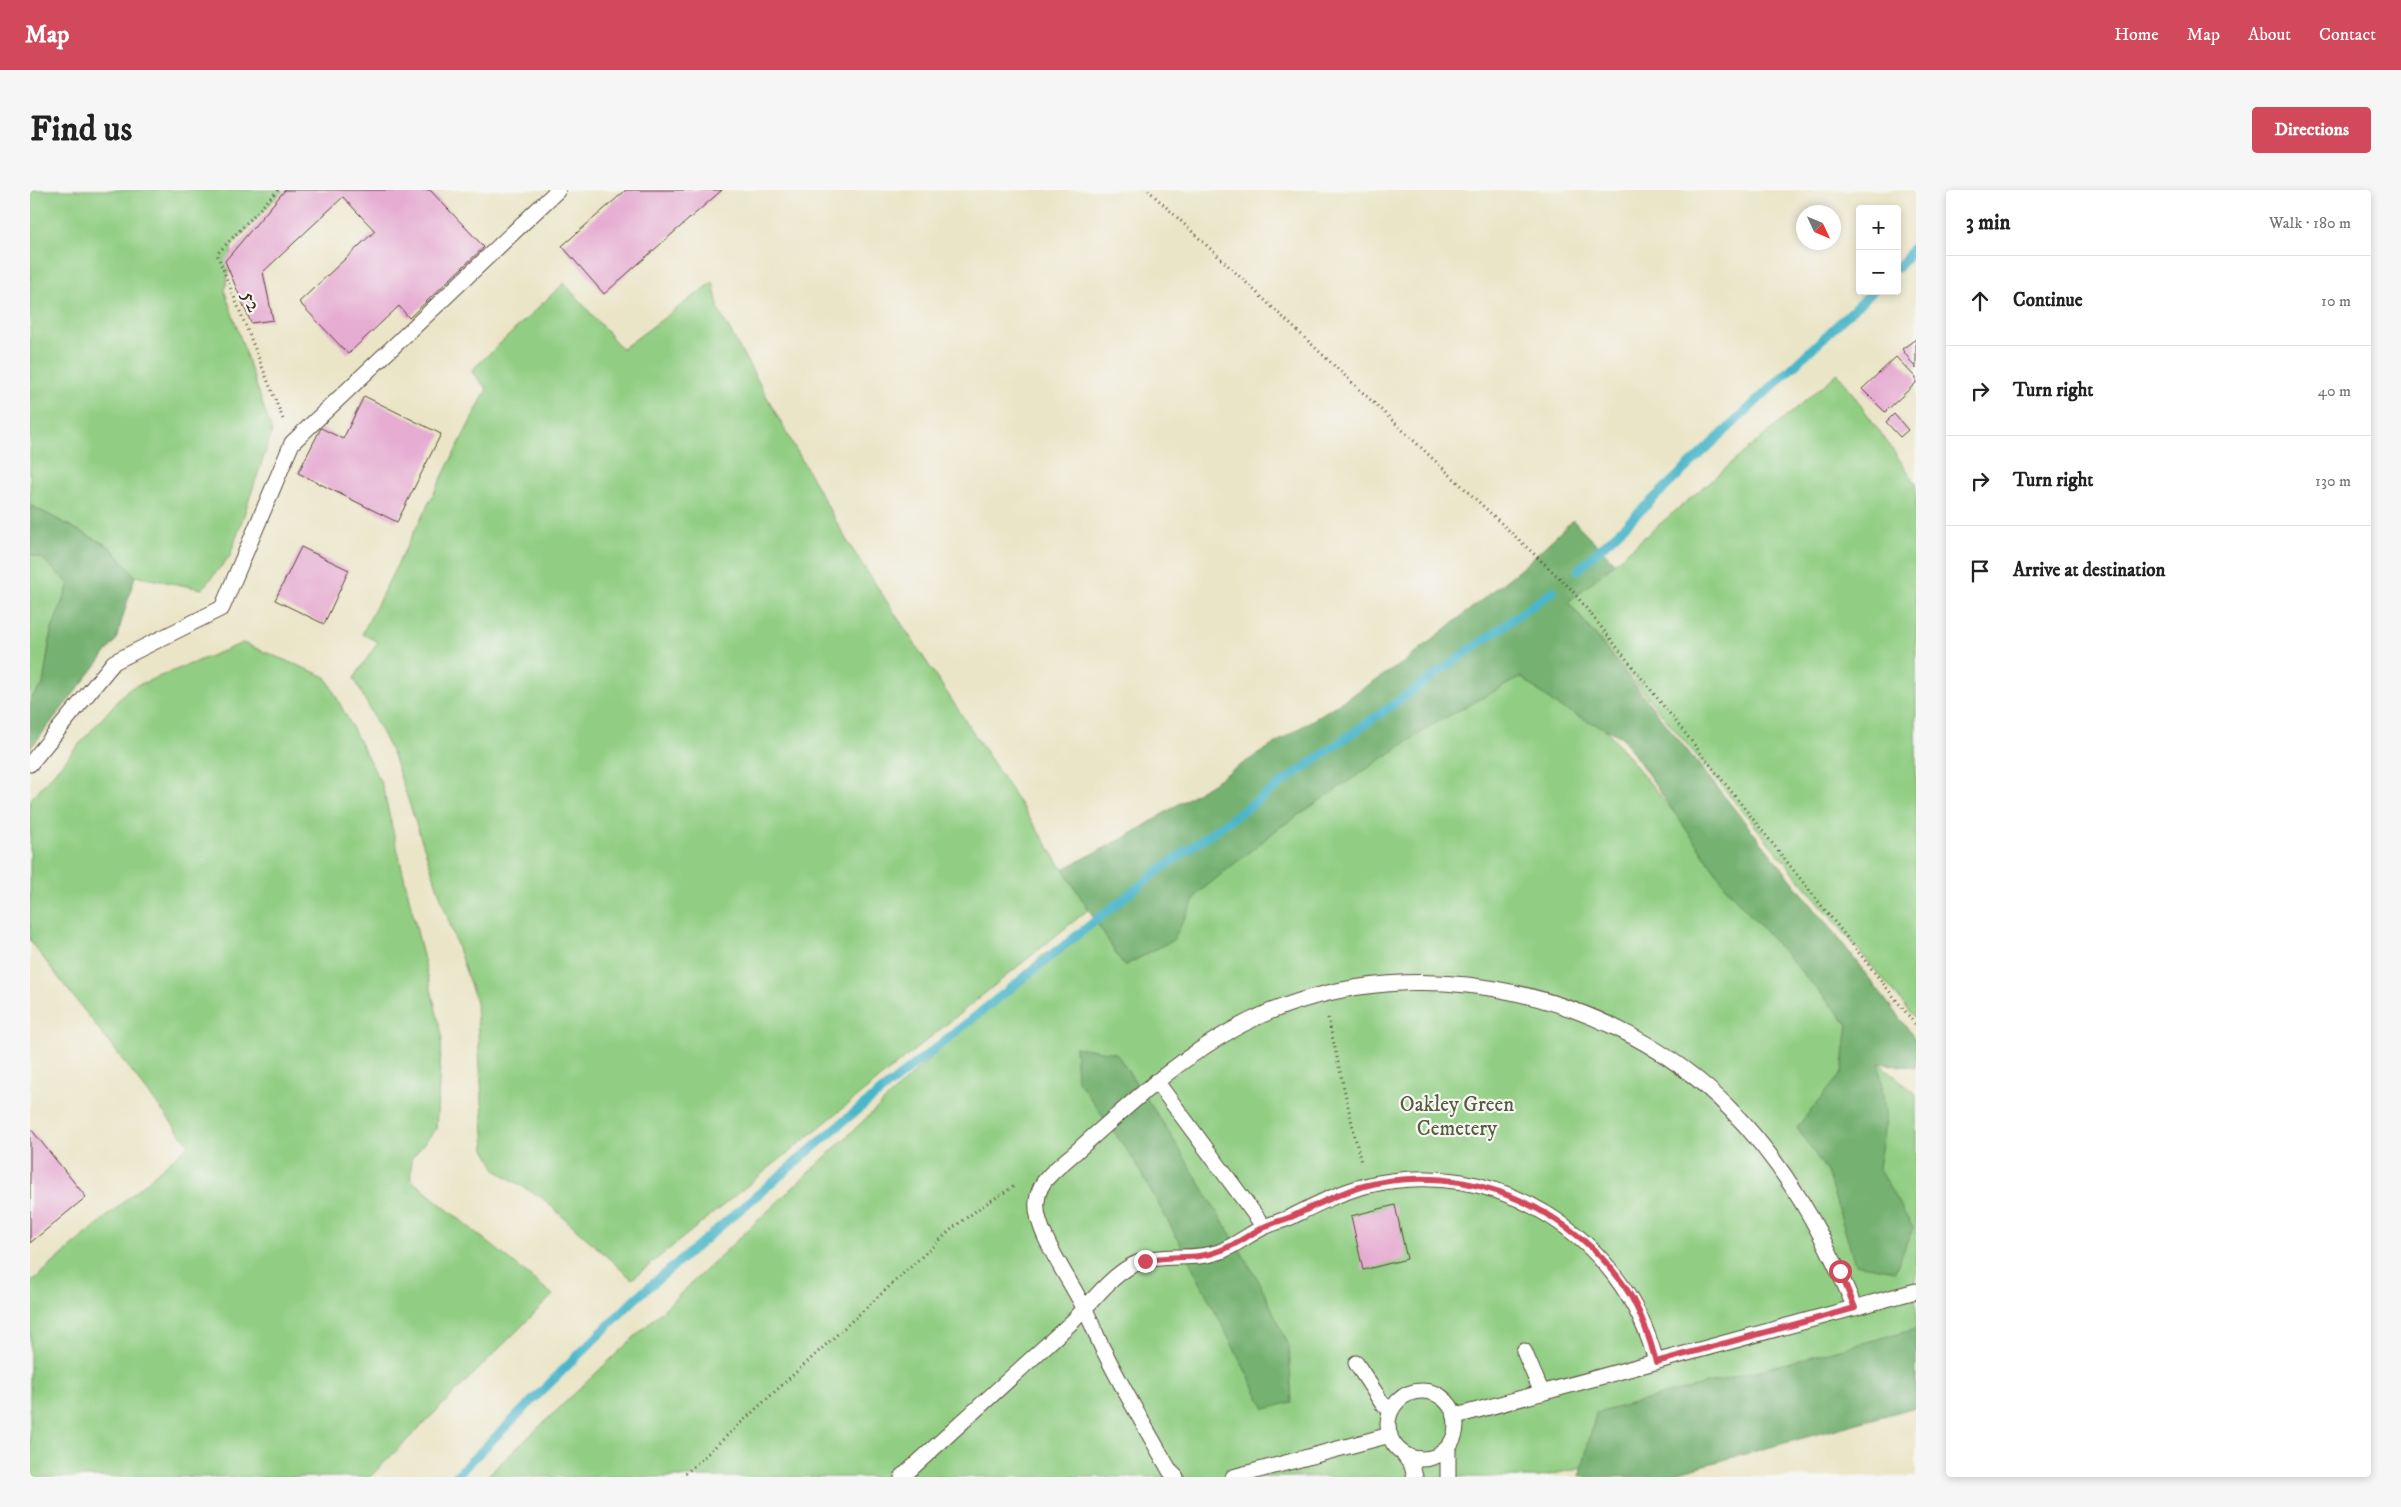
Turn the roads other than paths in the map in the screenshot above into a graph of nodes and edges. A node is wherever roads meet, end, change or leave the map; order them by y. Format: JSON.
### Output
{"nodes":[{"id":1,"x":558,"y":190,"type":"edge"},
{"id":2,"x":30,"y":764,"type":"edge"},
{"id":3,"x":1156,"y":1082,"type":"junction"},
{"id":4,"x":1264,"y":1227,"type":"junction"},
{"id":5,"x":1916,"y":1291,"type":"edge"},
{"id":6,"x":1855,"y":1308,"type":"junction"},
{"id":7,"x":1085,"y":1309,"type":"junction"},
{"id":8,"x":1524,"y":1350,"type":"dead end"},
{"id":9,"x":1656,"y":1362,"type":"junction"},
{"id":10,"x":1356,"y":1363,"type":"dead end"},
{"id":11,"x":1542,"y":1393,"type":"junction"},
{"id":12,"x":1391,"y":1411,"type":"junction"},
{"id":13,"x":1456,"y":1416,"type":"junction"},
{"id":14,"x":1390,"y":1435,"type":"junction"},
{"id":15,"x":1448,"y":1448,"type":"junction"},
{"id":16,"x":1404,"y":1455,"type":"junction"},
{"id":17,"x":902,"y":1477,"type":"edge"},
{"id":18,"x":1176,"y":1477,"type":"edge"},
{"id":19,"x":1233,"y":1477,"type":"edge"},
{"id":20,"x":1415,"y":1477,"type":"edge"},
{"id":21,"x":1448,"y":1477,"type":"edge"}],
"edges":[{"from":1,"to":2,"type":"lane"},
{"from":3,"to":4,"type":"lane"},
{"from":3,"to":6,"type":"lane"},
{"from":3,"to":7,"type":"lane"},
{"from":4,"to":7,"type":"lane"},
{"from":4,"to":9,"type":"lane"},
{"from":5,"to":6,"type":"lane"},
{"from":6,"to":9,"type":"lane"},
{"from":7,"to":17,"type":"lane"},
{"from":7,"to":18,"type":"lane"},
{"from":8,"to":11,"type":"lane"},
{"from":9,"to":11,"type":"lane"},
{"from":10,"to":12,"type":"lane"},
{"from":11,"to":13,"type":"lane"},
{"from":12,"to":13,"type":"lane"},
{"from":12,"to":14,"type":"lane"},
{"from":13,"to":15,"type":"lane"},
{"from":14,"to":16,"type":"lane"},
{"from":14,"to":19,"type":"lane"},
{"from":15,"to":16,"type":"lane"},
{"from":15,"to":21,"type":"lane"},
{"from":16,"to":20,"type":"lane"}]}
